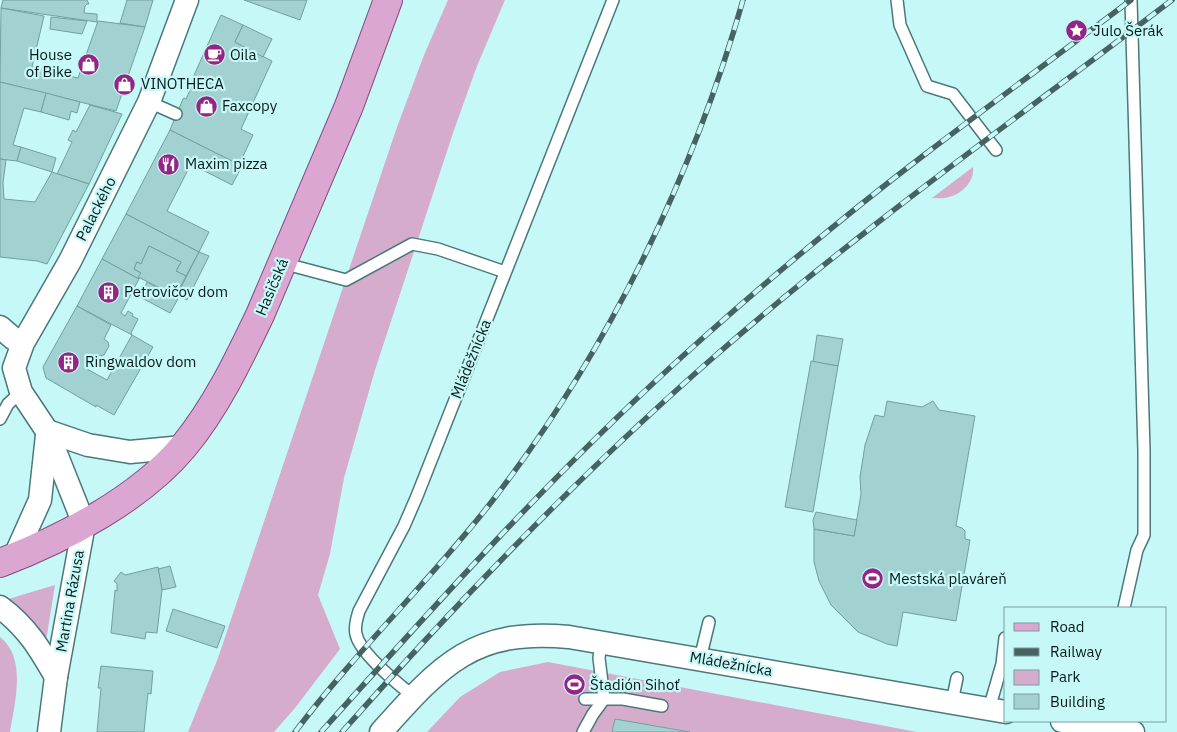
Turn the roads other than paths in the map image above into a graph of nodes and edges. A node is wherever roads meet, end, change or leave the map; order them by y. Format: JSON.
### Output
{"nodes":[{"id":1,"x":186,"y":0,"type":"edge"},
{"id":2,"x":388,"y":0,"type":"edge"},
{"id":3,"x":612,"y":0,"type":"edge"},
{"id":4,"x":897,"y":0,"type":"edge"},
{"id":5,"x":1131,"y":0,"type":"edge"},
{"id":6,"x":149,"y":102,"type":"junction"},
{"id":7,"x":176,"y":114,"type":"dead end"},
{"id":8,"x":996,"y":150,"type":"dead end"},
{"id":9,"x":282,"y":263,"type":"junction"},
{"id":10,"x":505,"y":272,"type":"junction"},
{"id":11,"x":20,"y":389,"type":"junction"},
{"id":12,"x":0,"y":419,"type":"edge"},
{"id":13,"x":47,"y":431,"type":"junction"},
{"id":14,"x":183,"y":447,"type":"junction"},
{"id":15,"x":84,"y":524,"type":"junction"},
{"id":16,"x":7,"y":560,"type":"edge"},
{"id":17,"x":0,"y":607,"type":"edge"},
{"id":18,"x":1124,"y":607,"type":"edge"},
{"id":19,"x":709,"y":622,"type":"dead end"},
{"id":20,"x":601,"y":642,"type":"junction"},
{"id":21,"x":1004,"y":647,"type":"edge"},
{"id":22,"x":700,"y":659,"type":"junction"},
{"id":23,"x":56,"y":678,"type":"junction"},
{"id":24,"x":957,"y":678,"type":"dead end"},
{"id":25,"x":413,"y":696,"type":"junction"},
{"id":26,"x":585,"y":699,"type":"dead end"},
{"id":27,"x":604,"y":699,"type":"junction"},
{"id":28,"x":952,"y":702,"type":"junction"},
{"id":29,"x":662,"y":706,"type":"dead end"},
{"id":30,"x":997,"y":710,"type":"edge"},
{"id":31,"x":1068,"y":722,"type":"edge"},
{"id":32,"x":49,"y":732,"type":"edge"},
{"id":33,"x":381,"y":732,"type":"edge"},
{"id":34,"x":583,"y":732,"type":"edge"},
{"id":35,"x":1133,"y":732,"type":"edge"}],
"edges":[{"from":1,"to":6,"type":"street","name":"Palackého"},
{"from":2,"to":9,"type":"main road","name":"Hasičská"},
{"from":3,"to":10,"type":"lane","name":"Mládežnícka"},
{"from":4,"to":8,"type":"lane"},
{"from":5,"to":18,"type":"lane"},
{"from":6,"to":7,"type":"lane"},
{"from":6,"to":11,"type":"street","name":"Palackého"},
{"from":9,"to":10,"type":"lane"},
{"from":9,"to":14,"type":"main road","name":"Hasičská"},
{"from":10,"to":25,"type":"lane","name":"Mládežnícka"},
{"from":11,"to":12,"type":"lane"},
{"from":11,"to":13,"type":"street","name":"Palackého"},
{"from":13,"to":14,"type":"street"},
{"from":13,"to":15,"type":"street","name":"Palackého"},
{"from":13,"to":16,"type":"street"},
{"from":14,"to":15,"type":"main road","name":"Hasičská"},
{"from":15,"to":16,"type":"main road","name":"Hasičská"},
{"from":15,"to":23,"type":"street","name":"Martina Rázusa"},
{"from":17,"to":23,"type":"street","name":"Martina Rázusa"},
{"from":19,"to":22,"type":"lane"},
{"from":20,"to":22,"type":"street","name":"Mládežnícka"},
{"from":20,"to":25,"type":"street","name":"Mládežnícka"},
{"from":20,"to":27,"type":"lane"},
{"from":21,"to":30,"type":"lane"},
{"from":22,"to":28,"type":"street","name":"Mládežnícka"},
{"from":23,"to":32,"type":"street","name":"Martina Rázusa"},
{"from":24,"to":28,"type":"lane"},
{"from":25,"to":33,"type":"street","name":"Mládežnícka"},
{"from":26,"to":27,"type":"lane"},
{"from":27,"to":29,"type":"lane"},
{"from":27,"to":34,"type":"lane"},
{"from":28,"to":30,"type":"street","name":"Mládežnícka"},
{"from":31,"to":35,"type":"street"}]}
